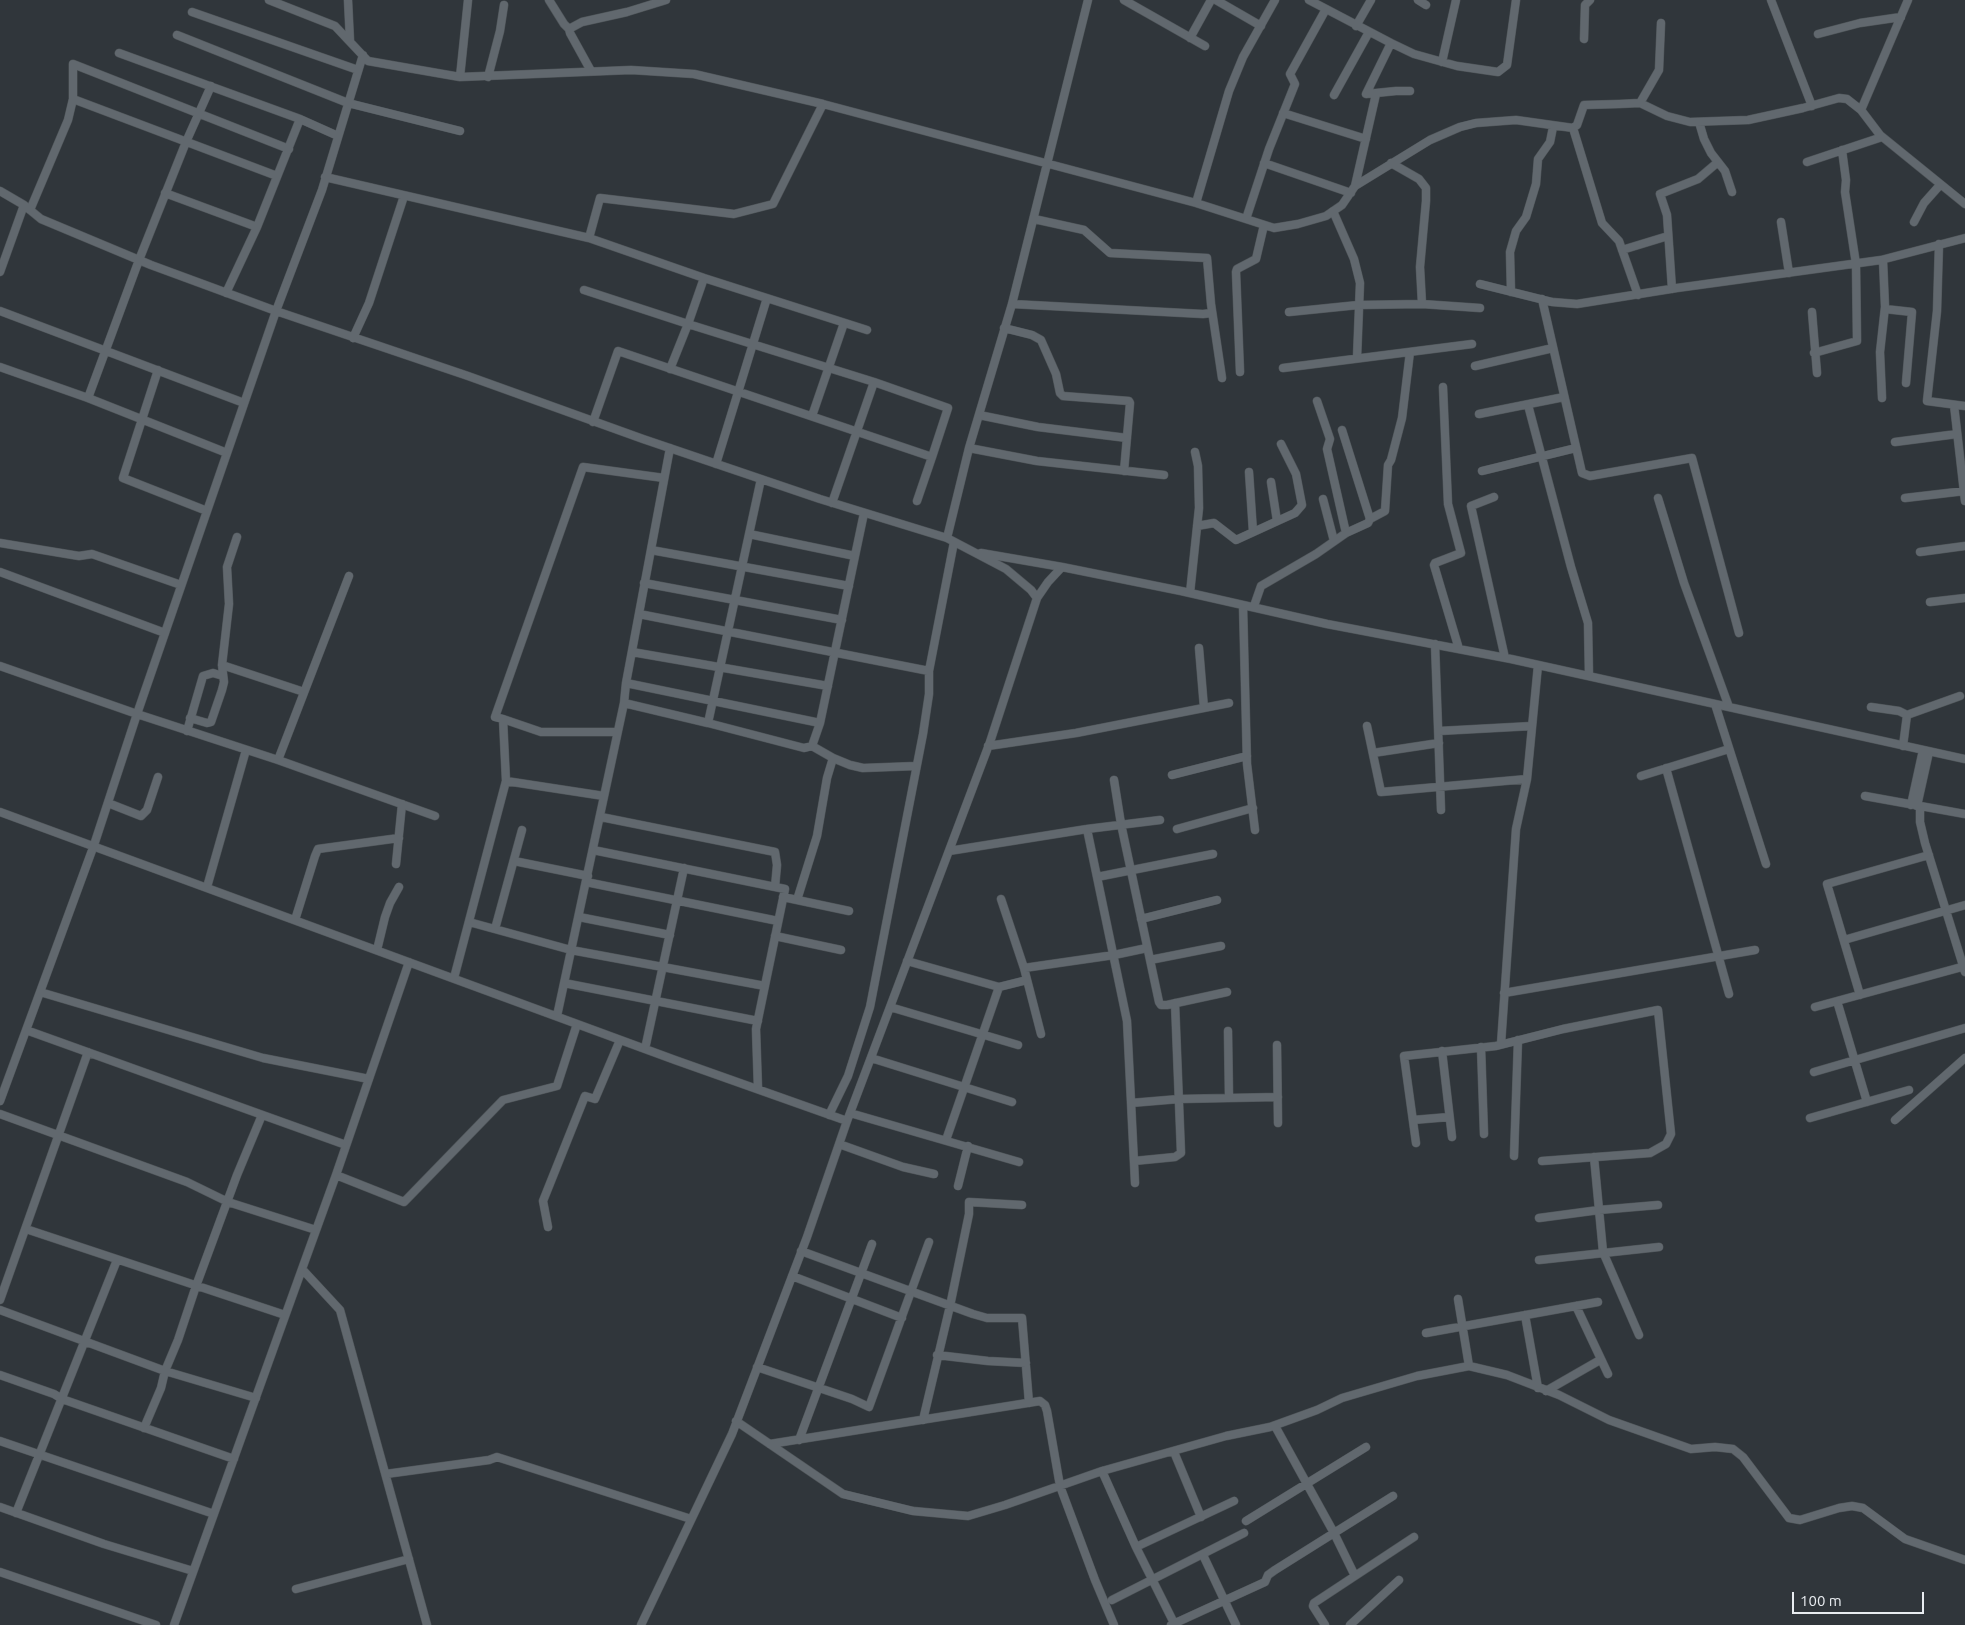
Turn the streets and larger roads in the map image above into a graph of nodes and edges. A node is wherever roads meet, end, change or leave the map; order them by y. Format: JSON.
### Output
{"nodes":[{"id":1,"x":269,"y":0,"type":"edge"},
{"id":2,"x":348,"y":0,"type":"edge"},
{"id":3,"x":468,"y":0,"type":"edge"},
{"id":4,"x":549,"y":0,"type":"edge"},
{"id":5,"x":666,"y":0,"type":"edge"},
{"id":6,"x":1088,"y":0,"type":"edge"},
{"id":7,"x":1124,"y":0,"type":"edge"},
{"id":8,"x":1211,"y":0,"type":"edge"},
{"id":9,"x":1216,"y":0,"type":"edge"},
{"id":10,"x":1275,"y":0,"type":"edge"},
{"id":11,"x":1309,"y":0,"type":"edge"},
{"id":12,"x":1372,"y":0,"type":"edge"},
{"id":13,"x":1418,"y":0,"type":"edge"},
{"id":14,"x":1456,"y":0,"type":"edge"},
{"id":15,"x":1516,"y":0,"type":"edge"},
{"id":16,"x":1590,"y":0,"type":"edge"},
{"id":17,"x":1771,"y":0,"type":"edge"},
{"id":18,"x":1908,"y":0,"type":"edge"},
{"id":19,"x":504,"y":5,"type":"dead end"},
{"id":20,"x":1426,"y":5,"type":"dead end"},
{"id":21,"x":1326,"y":9,"type":"junction"},
{"id":22,"x":192,"y":12,"type":"dead end"},
{"id":23,"x":1901,"y":17,"type":"junction"},
{"id":24,"x":1662,"y":23,"type":"dead end"},
{"id":25,"x":1261,"y":26,"type":"junction"},
{"id":26,"x":1356,"y":26,"type":"junction"},
{"id":27,"x":570,"y":29,"type":"junction"},
{"id":28,"x":1369,"y":32,"type":"junction"},
{"id":29,"x":1818,"y":34,"type":"dead end"},
{"id":30,"x":177,"y":35,"type":"dead end"},
{"id":31,"x":1190,"y":38,"type":"junction"},
{"id":32,"x":1584,"y":39,"type":"dead end"},
{"id":33,"x":350,"y":40,"type":"junction"},
{"id":34,"x":1391,"y":43,"type":"junction"},
{"id":35,"x":1205,"y":46,"type":"dead end"},
{"id":36,"x":119,"y":53,"type":"dead end"},
{"id":37,"x":363,"y":55,"type":"junction"},
{"id":38,"x":1442,"y":62,"type":"junction"},
{"id":39,"x":358,"y":70,"type":"junction"},
{"id":40,"x":591,"y":71,"type":"junction"},
{"id":41,"x":460,"y":77,"type":"junction"},
{"id":42,"x":488,"y":77,"type":"junction"},
{"id":43,"x":210,"y":86,"type":"junction"},
{"id":44,"x":1410,"y":91,"type":"dead end"},
{"id":45,"x":1376,"y":94,"type":"junction"},
{"id":46,"x":1334,"y":95,"type":"dead end"},
{"id":47,"x":73,"y":99,"type":"junction"},
{"id":48,"x":348,"y":103,"type":"junction"},
{"id":49,"x":1640,"y":103,"type":"junction"},
{"id":50,"x":823,"y":104,"type":"junction"},
{"id":51,"x":1812,"y":106,"type":"junction"},
{"id":52,"x":1861,"y":110,"type":"junction"},
{"id":53,"x":199,"y":113,"type":"junction"},
{"id":54,"x":1283,"y":114,"type":"junction"},
{"id":55,"x":300,"y":119,"type":"junction"},
{"id":56,"x":1699,"y":122,"type":"junction"},
{"id":57,"x":1554,"y":127,"type":"junction"},
{"id":58,"x":1573,"y":128,"type":"junction"},
{"id":59,"x":460,"y":131,"type":"dead end"},
{"id":60,"x":338,"y":136,"type":"junction"},
{"id":61,"x":1882,"y":137,"type":"junction"},
{"id":62,"x":1366,"y":139,"type":"junction"},
{"id":63,"x":186,"y":142,"type":"junction"},
{"id":64,"x":288,"y":149,"type":"junction"},
{"id":65,"x":1842,"y":150,"type":"junction"},
{"id":66,"x":1264,"y":162,"type":"junction"},
{"id":67,"x":1718,"y":162,"type":"junction"},
{"id":68,"x":1807,"y":162,"type":"dead end"},
{"id":69,"x":1392,"y":163,"type":"junction"},
{"id":70,"x":1048,"y":165,"type":"junction"},
{"id":71,"x":278,"y":176,"type":"junction"},
{"id":72,"x":326,"y":177,"type":"junction"},
{"id":73,"x":1940,"y":185,"type":"junction"},
{"id":74,"x":1353,"y":189,"type":"junction"},
{"id":75,"x":0,"y":191,"type":"edge"},
{"id":76,"x":1732,"y":192,"type":"dead end"},
{"id":77,"x":166,"y":193,"type":"junction"},
{"id":78,"x":404,"y":196,"type":"junction"},
{"id":79,"x":1196,"y":204,"type":"junction"},
{"id":80,"x":1965,"y":204,"type":"edge"},
{"id":81,"x":27,"y":208,"type":"junction"},
{"id":82,"x":1333,"y":211,"type":"junction"},
{"id":83,"x":1034,"y":218,"type":"junction"},
{"id":84,"x":1246,"y":219,"type":"junction"},
{"id":85,"x":1781,"y":222,"type":"dead end"},
{"id":86,"x":1914,"y":222,"type":"dead end"},
{"id":87,"x":1264,"y":225,"type":"junction"},
{"id":88,"x":257,"y":227,"type":"junction"},
{"id":89,"x":1668,"y":236,"type":"junction"},
{"id":90,"x":589,"y":238,"type":"junction"},
{"id":91,"x":1965,"y":238,"type":"edge"},
{"id":92,"x":1940,"y":244,"type":"junction"},
{"id":93,"x":1622,"y":250,"type":"junction"},
{"id":94,"x":139,"y":260,"type":"junction"},
{"id":95,"x":1883,"y":260,"type":"junction"},
{"id":96,"x":1856,"y":264,"type":"junction"},
{"id":97,"x":0,"y":272,"type":"edge"},
{"id":98,"x":1789,"y":273,"type":"junction"},
{"id":99,"x":704,"y":278,"type":"junction"},
{"id":100,"x":1480,"y":284,"type":"dead end"},
{"id":101,"x":1672,"y":289,"type":"junction"},
{"id":102,"x":584,"y":290,"type":"dead end"},
{"id":103,"x":1511,"y":292,"type":"junction"},
{"id":104,"x":226,"y":293,"type":"junction"},
{"id":105,"x":1638,"y":295,"type":"junction"},
{"id":106,"x":767,"y":298,"type":"junction"},
{"id":107,"x":1542,"y":299,"type":"junction"},
{"id":108,"x":1012,"y":304,"type":"junction"},
{"id":109,"x":1422,"y":304,"type":"junction"},
{"id":110,"x":1358,"y":305,"type":"junction"},
{"id":111,"x":1480,"y":308,"type":"dead end"},
{"id":112,"x":1884,"y":309,"type":"junction"},
{"id":113,"x":0,"y":311,"type":"edge"},
{"id":114,"x":276,"y":311,"type":"junction"},
{"id":115,"x":1289,"y":312,"type":"dead end"},
{"id":116,"x":1812,"y":312,"type":"dead end"},
{"id":117,"x":1212,"y":313,"type":"junction"},
{"id":118,"x":844,"y":322,"type":"junction"},
{"id":119,"x":688,"y":324,"type":"junction"},
{"id":120,"x":1004,"y":328,"type":"junction"},
{"id":121,"x":867,"y":330,"type":"dead end"},
{"id":122,"x":353,"y":338,"type":"junction"},
{"id":123,"x":753,"y":344,"type":"junction"},
{"id":124,"x":1472,"y":344,"type":"dead end"},
{"id":125,"x":1553,"y":348,"type":"junction"},
{"id":126,"x":106,"y":351,"type":"junction"},
{"id":127,"x":1410,"y":352,"type":"junction"},
{"id":128,"x":1814,"y":353,"type":"junction"},
{"id":129,"x":1357,"y":358,"type":"junction"},
{"id":130,"x":1475,"y":366,"type":"dead end"},
{"id":131,"x":0,"y":367,"type":"edge"},
{"id":132,"x":828,"y":368,"type":"junction"},
{"id":133,"x":1283,"y":368,"type":"dead end"},
{"id":134,"x":670,"y":369,"type":"junction"},
{"id":135,"x":158,"y":370,"type":"junction"},
{"id":136,"x":1240,"y":372,"type":"dead end"},
{"id":137,"x":1817,"y":373,"type":"dead end"},
{"id":138,"x":1222,"y":378,"type":"dead end"},
{"id":139,"x":874,"y":382,"type":"junction"},
{"id":140,"x":1906,"y":383,"type":"dead end"},
{"id":141,"x":1443,"y":386,"type":"dead end"},
{"id":142,"x":738,"y":392,"type":"junction"},
{"id":143,"x":1564,"y":397,"type":"junction"},
{"id":144,"x":88,"y":398,"type":"junction"},
{"id":145,"x":1882,"y":398,"type":"dead end"},
{"id":146,"x":1317,"y":401,"type":"dead end"},
{"id":147,"x":244,"y":402,"type":"junction"},
{"id":148,"x":1954,"y":405,"type":"junction"},
{"id":149,"x":1528,"y":406,"type":"junction"},
{"id":150,"x":1965,"y":406,"type":"edge"},
{"id":151,"x":1479,"y":414,"type":"dead end"},
{"id":152,"x":979,"y":415,"type":"junction"},
{"id":153,"x":812,"y":416,"type":"junction"},
{"id":154,"x":142,"y":419,"type":"junction"},
{"id":155,"x":593,"y":422,"type":"junction"},
{"id":156,"x":1342,"y":430,"type":"dead end"},
{"id":157,"x":857,"y":431,"type":"junction"},
{"id":158,"x":1957,"y":434,"type":"junction"},
{"id":159,"x":1127,"y":438,"type":"junction"},
{"id":160,"x":1895,"y":442,"type":"dead end"},
{"id":161,"x":1281,"y":444,"type":"dead end"},
{"id":162,"x":670,"y":448,"type":"junction"},
{"id":163,"x":969,"y":448,"type":"junction"},
{"id":164,"x":1576,"y":448,"type":"junction"},
{"id":165,"x":1195,"y":452,"type":"dead end"},
{"id":166,"x":227,"y":453,"type":"junction"},
{"id":167,"x":932,"y":457,"type":"junction"},
{"id":168,"x":1541,"y":457,"type":"junction"},
{"id":169,"x":716,"y":464,"type":"junction"},
{"id":170,"x":1124,"y":471,"type":"junction"},
{"id":171,"x":1482,"y":471,"type":"dead end"},
{"id":172,"x":1249,"y":472,"type":"dead end"},
{"id":173,"x":1164,"y":475,"type":"dead end"},
{"id":174,"x":664,"y":478,"type":"junction"},
{"id":175,"x":760,"y":479,"type":"junction"},
{"id":176,"x":1271,"y":482,"type":"dead end"},
{"id":177,"x":1964,"y":492,"type":"edge"},
{"id":178,"x":1494,"y":497,"type":"dead end"},
{"id":179,"x":1658,"y":498,"type":"dead end"},
{"id":180,"x":1905,"y":498,"type":"dead end"},
{"id":181,"x":1323,"y":499,"type":"dead end"},
{"id":182,"x":1965,"y":501,"type":"edge"},
{"id":183,"x":917,"y":502,"type":"dead end"},
{"id":184,"x":832,"y":503,"type":"junction"},
{"id":185,"x":207,"y":511,"type":"junction"},
{"id":186,"x":864,"y":513,"type":"junction"},
{"id":187,"x":1370,"y":519,"type":"junction"},
{"id":188,"x":1277,"y":521,"type":"junction"},
{"id":189,"x":1197,"y":526,"type":"junction"},
{"id":190,"x":1254,"y":532,"type":"junction"},
{"id":191,"x":1346,"y":533,"type":"junction"},
{"id":192,"x":748,"y":534,"type":"junction"},
{"id":193,"x":237,"y":537,"type":"dead end"},
{"id":194,"x":951,"y":540,"type":"junction"},
{"id":195,"x":1334,"y":541,"type":"junction"},
{"id":196,"x":0,"y":543,"type":"edge"},
{"id":197,"x":1965,"y":546,"type":"edge"},
{"id":198,"x":651,"y":550,"type":"junction"},
{"id":199,"x":976,"y":552,"type":"junction"},
{"id":200,"x":1920,"y":552,"type":"dead end"},
{"id":201,"x":855,"y":556,"type":"junction"},
{"id":202,"x":742,"y":566,"type":"junction"},
{"id":203,"x":1062,"y":567,"type":"junction"},
{"id":204,"x":0,"y":572,"type":"edge"},
{"id":205,"x":349,"y":576,"type":"dead end"},
{"id":206,"x":644,"y":583,"type":"junction"},
{"id":207,"x":181,"y":585,"type":"junction"},
{"id":208,"x":849,"y":586,"type":"junction"},
{"id":209,"x":1190,"y":593,"type":"junction"},
{"id":210,"x":1037,"y":598,"type":"junction"},
{"id":211,"x":1965,"y":598,"type":"edge"},
{"id":212,"x":734,"y":600,"type":"junction"},
{"id":213,"x":1930,"y":602,"type":"dead end"},
{"id":214,"x":1243,"y":605,"type":"junction"},
{"id":215,"x":1254,"y":606,"type":"junction"},
{"id":216,"x":639,"y":614,"type":"junction"},
{"id":217,"x":842,"y":620,"type":"junction"},
{"id":218,"x":728,"y":631,"type":"junction"},
{"id":219,"x":1739,"y":632,"type":"dead end"},
{"id":220,"x":165,"y":633,"type":"junction"},
{"id":221,"x":1435,"y":644,"type":"junction"},
{"id":222,"x":1199,"y":648,"type":"dead end"},
{"id":223,"x":1459,"y":649,"type":"junction"},
{"id":224,"x":632,"y":652,"type":"junction"},
{"id":225,"x":835,"y":652,"type":"junction"},
{"id":226,"x":1505,"y":658,"type":"junction"},
{"id":227,"x":222,"y":665,"type":"junction"},
{"id":228,"x":1538,"y":665,"type":"junction"},
{"id":229,"x":0,"y":666,"type":"edge"},
{"id":230,"x":720,"y":667,"type":"junction"},
{"id":231,"x":929,"y":670,"type":"junction"},
{"id":232,"x":223,"y":676,"type":"junction"},
{"id":233,"x":1589,"y":676,"type":"junction"},
{"id":234,"x":626,"y":683,"type":"junction"},
{"id":235,"x":828,"y":686,"type":"junction"},
{"id":236,"x":304,"y":692,"type":"junction"},
{"id":237,"x":1960,"y":696,"type":"dead end"},
{"id":238,"x":713,"y":701,"type":"junction"},
{"id":239,"x":624,"y":703,"type":"junction"},
{"id":240,"x":1229,"y":703,"type":"dead end"},
{"id":241,"x":1715,"y":704,"type":"junction"},
{"id":242,"x":1729,"y":707,"type":"junction"},
{"id":243,"x":1871,"y":707,"type":"dead end"},
{"id":244,"x":1204,"y":708,"type":"junction"},
{"id":245,"x":137,"y":714,"type":"junction"},
{"id":246,"x":1907,"y":715,"type":"junction"},
{"id":247,"x":190,"y":718,"type":"junction"},
{"id":248,"x":503,"y":719,"type":"junction"},
{"id":249,"x":708,"y":723,"type":"junction"},
{"id":250,"x":820,"y":723,"type":"junction"},
{"id":251,"x":1367,"y":726,"type":"dead end"},
{"id":252,"x":1532,"y":726,"type":"junction"},
{"id":253,"x":187,"y":731,"type":"junction"},
{"id":254,"x":1439,"y":731,"type":"junction"},
{"id":255,"x":616,"y":732,"type":"junction"},
{"id":256,"x":1439,"y":743,"type":"junction"},
{"id":257,"x":812,"y":746,"type":"junction"},
{"id":258,"x":988,"y":746,"type":"junction"},
{"id":259,"x":1903,"y":746,"type":"junction"},
{"id":260,"x":1729,"y":749,"type":"junction"},
{"id":261,"x":246,"y":750,"type":"junction"},
{"id":262,"x":1926,"y":751,"type":"junction"},
{"id":263,"x":1373,"y":753,"type":"junction"},
{"id":264,"x":1247,"y":756,"type":"junction"},
{"id":265,"x":833,"y":758,"type":"junction"},
{"id":266,"x":1965,"y":759,"type":"edge"},
{"id":267,"x":278,"y":760,"type":"junction"},
{"id":268,"x":916,"y":766,"type":"junction"},
{"id":269,"x":1666,"y":768,"type":"junction"},
{"id":270,"x":1172,"y":776,"type":"dead end"},
{"id":271,"x":1641,"y":776,"type":"dead end"},
{"id":272,"x":158,"y":777,"type":"dead end"},
{"id":273,"x":1527,"y":779,"type":"junction"},
{"id":274,"x":1114,"y":780,"type":"dead end"},
{"id":275,"x":506,"y":781,"type":"junction"},
{"id":276,"x":1440,"y":786,"type":"junction"},
{"id":277,"x":604,"y":796,"type":"junction"},
{"id":278,"x":1865,"y":796,"type":"dead end"},
{"id":279,"x":108,"y":802,"type":"junction"},
{"id":280,"x":402,"y":804,"type":"junction"},
{"id":281,"x":1916,"y":806,"type":"junction"},
{"id":282,"x":1253,"y":808,"type":"junction"},
{"id":283,"x":1441,"y":810,"type":"dead end"},
{"id":284,"x":0,"y":812,"type":"edge"},
{"id":285,"x":1965,"y":814,"type":"edge"},
{"id":286,"x":435,"y":816,"type":"dead end"},
{"id":287,"x":601,"y":816,"type":"junction"},
{"id":288,"x":1160,"y":820,"type":"dead end"},
{"id":289,"x":1121,"y":824,"type":"junction"},
{"id":290,"x":1087,"y":829,"type":"junction"},
{"id":291,"x":1177,"y":829,"type":"dead end"},
{"id":292,"x":522,"y":830,"type":"dead end"},
{"id":293,"x":1255,"y":830,"type":"dead end"},
{"id":294,"x":399,"y":838,"type":"junction"},
{"id":295,"x":94,"y":845,"type":"junction"},
{"id":296,"x":593,"y":850,"type":"junction"},
{"id":297,"x":949,"y":851,"type":"junction"},
{"id":298,"x":1213,"y":854,"type":"dead end"},
{"id":299,"x":1929,"y":855,"type":"junction"},
{"id":300,"x":514,"y":861,"type":"junction"},
{"id":301,"x":396,"y":864,"type":"dead end"},
{"id":302,"x":1766,"y":864,"type":"dead end"},
{"id":303,"x":684,"y":868,"type":"junction"},
{"id":304,"x":1131,"y":870,"type":"junction"},
{"id":305,"x":1097,"y":877,"type":"junction"},
{"id":306,"x":587,"y":879,"type":"junction"},
{"id":307,"x":207,"y":887,"type":"junction"},
{"id":308,"x":399,"y":887,"type":"dead end"},
{"id":309,"x":775,"y":887,"type":"junction"},
{"id":310,"x":783,"y":897,"type":"junction"},
{"id":311,"x":1001,"y":899,"type":"dead end"},
{"id":312,"x":797,"y":900,"type":"junction"},
{"id":313,"x":1217,"y":900,"type":"dead end"},
{"id":314,"x":677,"y":901,"type":"junction"},
{"id":315,"x":1965,"y":904,"type":"edge"},
{"id":316,"x":1946,"y":910,"type":"junction"},
{"id":317,"x":849,"y":912,"type":"dead end"},
{"id":318,"x":579,"y":917,"type":"junction"},
{"id":319,"x":1141,"y":919,"type":"junction"},
{"id":320,"x":295,"y":920,"type":"junction"},
{"id":321,"x":778,"y":921,"type":"junction"},
{"id":322,"x":469,"y":922,"type":"junction"},
{"id":323,"x":495,"y":929,"type":"junction"},
{"id":324,"x":670,"y":934,"type":"junction"},
{"id":325,"x":775,"y":936,"type":"junction"},
{"id":326,"x":1844,"y":940,"type":"junction"},
{"id":327,"x":1221,"y":946,"type":"dead end"},
{"id":328,"x":1147,"y":948,"type":"junction"},
{"id":329,"x":377,"y":950,"type":"junction"},
{"id":330,"x":571,"y":950,"type":"junction"},
{"id":331,"x":841,"y":950,"type":"dead end"},
{"id":332,"x":1755,"y":950,"type":"dead end"},
{"id":333,"x":1114,"y":955,"type":"junction"},
{"id":334,"x":1720,"y":956,"type":"junction"},
{"id":335,"x":1150,"y":960,"type":"junction"},
{"id":336,"x":907,"y":961,"type":"junction"},
{"id":337,"x":409,"y":962,"type":"junction"},
{"id":338,"x":663,"y":968,"type":"junction"},
{"id":339,"x":1024,"y":968,"type":"junction"},
{"id":340,"x":1964,"y":968,"type":"edge"},
{"id":341,"x":454,"y":978,"type":"junction"},
{"id":342,"x":1027,"y":980,"type":"junction"},
{"id":343,"x":564,"y":983,"type":"junction"},
{"id":344,"x":765,"y":986,"type":"junction"},
{"id":345,"x":999,"y":987,"type":"junction"},
{"id":346,"x":40,"y":992,"type":"junction"},
{"id":347,"x":1227,"y":992,"type":"dead end"},
{"id":348,"x":1504,"y":993,"type":"junction"},
{"id":349,"x":1729,"y":994,"type":"dead end"},
{"id":350,"x":1860,"y":995,"type":"junction"},
{"id":351,"x":1837,"y":1001,"type":"junction"},
{"id":352,"x":655,"y":1002,"type":"junction"},
{"id":353,"x":1175,"y":1003,"type":"junction"},
{"id":354,"x":890,"y":1007,"type":"junction"},
{"id":355,"x":1815,"y":1007,"type":"dead end"},
{"id":356,"x":557,"y":1016,"type":"junction"},
{"id":357,"x":758,"y":1021,"type":"junction"},
{"id":358,"x":577,"y":1024,"type":"junction"},
{"id":359,"x":1965,"y":1028,"type":"edge"},
{"id":360,"x":26,"y":1030,"type":"junction"},
{"id":361,"x":1228,"y":1031,"type":"dead end"},
{"id":362,"x":983,"y":1034,"type":"junction"},
{"id":363,"x":1041,"y":1034,"type":"dead end"},
{"id":364,"x":620,"y":1040,"type":"junction"},
{"id":365,"x":1518,"y":1040,"type":"junction"},
{"id":366,"x":1501,"y":1044,"type":"junction"},
{"id":367,"x":1018,"y":1045,"type":"dead end"},
{"id":368,"x":1277,"y":1045,"type":"dead end"},
{"id":369,"x":1481,"y":1047,"type":"junction"},
{"id":370,"x":645,"y":1049,"type":"junction"},
{"id":371,"x":1442,"y":1051,"type":"junction"},
{"id":372,"x":88,"y":1052,"type":"junction"},
{"id":373,"x":871,"y":1058,"type":"junction"},
{"id":374,"x":1965,"y":1058,"type":"edge"},
{"id":375,"x":1854,"y":1060,"type":"junction"},
{"id":376,"x":1814,"y":1072,"type":"dead end"},
{"id":377,"x":369,"y":1079,"type":"junction"},
{"id":378,"x":964,"y":1088,"type":"junction"},
{"id":379,"x":758,"y":1089,"type":"junction"},
{"id":380,"x":1909,"y":1090,"type":"dead end"},
{"id":381,"x":1278,"y":1097,"type":"junction"},
{"id":382,"x":1228,"y":1098,"type":"junction"},
{"id":383,"x":1179,"y":1099,"type":"junction"},
{"id":384,"x":0,"y":1101,"type":"edge"},
{"id":385,"x":1012,"y":1102,"type":"dead end"},
{"id":386,"x":1867,"y":1102,"type":"junction"},
{"id":387,"x":1131,"y":1103,"type":"junction"},
{"id":388,"x":850,"y":1113,"type":"junction"},
{"id":389,"x":0,"y":1114,"type":"edge"},
{"id":390,"x":262,"y":1115,"type":"junction"},
{"id":391,"x":830,"y":1115,"type":"junction"},
{"id":392,"x":1450,"y":1117,"type":"junction"},
{"id":393,"x":1810,"y":1118,"type":"dead end"},
{"id":394,"x":1413,"y":1120,"type":"junction"},
{"id":395,"x":1895,"y":1120,"type":"dead end"},
{"id":396,"x":847,"y":1121,"type":"junction"},
{"id":397,"x":1278,"y":1123,"type":"dead end"},
{"id":398,"x":1484,"y":1134,"type":"dead end"},
{"id":399,"x":57,"y":1136,"type":"junction"},
{"id":400,"x":1452,"y":1137,"type":"dead end"},
{"id":401,"x":946,"y":1140,"type":"junction"},
{"id":402,"x":1416,"y":1143,"type":"dead end"},
{"id":403,"x":839,"y":1144,"type":"junction"},
{"id":404,"x":346,"y":1145,"type":"junction"},
{"id":405,"x":968,"y":1146,"type":"junction"},
{"id":406,"x":1514,"y":1156,"type":"dead end"},
{"id":407,"x":1594,"y":1157,"type":"junction"},
{"id":408,"x":1134,"y":1160,"type":"junction"},
{"id":409,"x":1542,"y":1161,"type":"dead end"},
{"id":410,"x":1018,"y":1162,"type":"dead end"},
{"id":411,"x":336,"y":1174,"type":"junction"},
{"id":412,"x":934,"y":1174,"type":"dead end"},
{"id":413,"x":1135,"y":1183,"type":"dead end"},
{"id":414,"x":958,"y":1186,"type":"dead end"},
{"id":415,"x":228,"y":1202,"type":"junction"},
{"id":416,"x":1022,"y":1205,"type":"dead end"},
{"id":417,"x":1658,"y":1205,"type":"dead end"},
{"id":418,"x":1599,"y":1210,"type":"junction"},
{"id":419,"x":1539,"y":1218,"type":"dead end"},
{"id":420,"x":548,"y":1227,"type":"dead end"},
{"id":421,"x":26,"y":1230,"type":"junction"},
{"id":422,"x":316,"y":1230,"type":"junction"},
{"id":423,"x":928,"y":1242,"type":"dead end"},
{"id":424,"x":872,"y":1244,"type":"dead end"},
{"id":425,"x":1659,"y":1247,"type":"dead end"},
{"id":426,"x":801,"y":1251,"type":"junction"},
{"id":427,"x":1603,"y":1252,"type":"junction"},
{"id":428,"x":117,"y":1260,"type":"junction"},
{"id":429,"x":1539,"y":1260,"type":"dead end"},
{"id":430,"x":302,"y":1268,"type":"junction"},
{"id":431,"x":860,"y":1274,"type":"junction"},
{"id":432,"x":792,"y":1276,"type":"junction"},
{"id":433,"x":196,"y":1286,"type":"junction"},
{"id":434,"x":912,"y":1291,"type":"junction"},
{"id":435,"x":851,"y":1299,"type":"junction"},
{"id":436,"x":1458,"y":1299,"type":"dead end"},
{"id":437,"x":0,"y":1300,"type":"edge"},
{"id":438,"x":1598,"y":1302,"type":"dead end"},
{"id":439,"x":950,"y":1306,"type":"junction"},
{"id":440,"x":1576,"y":1306,"type":"junction"},
{"id":441,"x":0,"y":1310,"type":"edge"},
{"id":442,"x":285,"y":1314,"type":"junction"},
{"id":443,"x":1525,"y":1315,"type":"junction"},
{"id":444,"x":902,"y":1318,"type":"junction"},
{"id":445,"x":1462,"y":1326,"type":"junction"},
{"id":446,"x":1426,"y":1333,"type":"dead end"},
{"id":447,"x":1639,"y":1335,"type":"dead end"},
{"id":448,"x":85,"y":1342,"type":"junction"},
{"id":449,"x":938,"y":1355,"type":"junction"},
{"id":450,"x":1600,"y":1360,"type":"junction"},
{"id":451,"x":1026,"y":1363,"type":"junction"},
{"id":452,"x":1469,"y":1366,"type":"junction"},
{"id":453,"x":757,"y":1367,"type":"junction"},
{"id":454,"x":165,"y":1371,"type":"junction"},
{"id":455,"x":1608,"y":1374,"type":"dead end"},
{"id":456,"x":0,"y":1375,"type":"edge"},
{"id":457,"x":817,"y":1388,"type":"junction"},
{"id":458,"x":1542,"y":1389,"type":"junction"},
{"id":459,"x":256,"y":1398,"type":"junction"},
{"id":460,"x":62,"y":1399,"type":"junction"},
{"id":461,"x":1029,"y":1403,"type":"junction"},
{"id":462,"x":923,"y":1420,"type":"junction"},
{"id":463,"x":736,"y":1421,"type":"junction"},
{"id":464,"x":1275,"y":1426,"type":"junction"},
{"id":465,"x":144,"y":1428,"type":"junction"},
{"id":466,"x":799,"y":1440,"type":"junction"},
{"id":467,"x":0,"y":1441,"type":"edge"},
{"id":468,"x":770,"y":1444,"type":"junction"},
{"id":469,"x":1366,"y":1447,"type":"dead end"},
{"id":470,"x":1174,"y":1452,"type":"junction"},
{"id":471,"x":39,"y":1455,"type":"junction"},
{"id":472,"x":234,"y":1459,"type":"junction"},
{"id":473,"x":1102,"y":1471,"type":"junction"},
{"id":474,"x":386,"y":1474,"type":"junction"},
{"id":475,"x":1307,"y":1484,"type":"junction"},
{"id":476,"x":1060,"y":1486,"type":"junction"},
{"id":477,"x":1393,"y":1496,"type":"dead end"},
{"id":478,"x":1234,"y":1501,"type":"dead end"},
{"id":479,"x":0,"y":1508,"type":"edge"},
{"id":480,"x":16,"y":1513,"type":"junction"},
{"id":481,"x":214,"y":1514,"type":"junction"},
{"id":482,"x":1200,"y":1517,"type":"junction"},
{"id":483,"x":691,"y":1519,"type":"junction"},
{"id":484,"x":1246,"y":1521,"type":"dead end"},
{"id":485,"x":1244,"y":1533,"type":"dead end"},
{"id":486,"x":1334,"y":1533,"type":"junction"},
{"id":487,"x":1414,"y":1537,"type":"dead end"},
{"id":488,"x":1136,"y":1547,"type":"junction"},
{"id":489,"x":1203,"y":1555,"type":"junction"},
{"id":490,"x":409,"y":1559,"type":"junction"},
{"id":491,"x":1965,"y":1560,"type":"edge"},
{"id":492,"x":193,"y":1571,"type":"junction"},
{"id":493,"x":0,"y":1572,"type":"edge"},
{"id":494,"x":1355,"y":1576,"type":"junction"},
{"id":495,"x":1152,"y":1580,"type":"junction"},
{"id":496,"x":1399,"y":1580,"type":"dead end"},
{"id":497,"x":296,"y":1589,"type":"dead end"},
{"id":498,"x":1112,"y":1600,"type":"dead end"},
{"id":499,"x":1225,"y":1600,"type":"junction"},
{"id":500,"x":156,"y":1625,"type":"edge"},
{"id":501,"x":174,"y":1625,"type":"edge"},
{"id":502,"x":427,"y":1625,"type":"edge"},
{"id":503,"x":641,"y":1625,"type":"edge"},
{"id":504,"x":1114,"y":1625,"type":"edge"},
{"id":505,"x":1173,"y":1625,"type":"edge"},
{"id":506,"x":1236,"y":1625,"type":"edge"},
{"id":507,"x":1324,"y":1625,"type":"edge"},
{"id":508,"x":1350,"y":1625,"type":"edge"}],
"edges":[{"from":1,"to":33,"type":"street"},
{"from":2,"to":33,"type":"street"},
{"from":3,"to":41,"type":"street"},
{"from":4,"to":27,"type":"street"},
{"from":5,"to":27,"type":"street"},
{"from":6,"to":70,"type":"street"},
{"from":7,"to":31,"type":"street"},
{"from":8,"to":31,"type":"street"},
{"from":9,"to":25,"type":"street"},
{"from":10,"to":25,"type":"street"},
{"from":11,"to":21,"type":"street"},
{"from":12,"to":26,"type":"street"},
{"from":13,"to":20,"type":"street"},
{"from":14,"to":38,"type":"street"},
{"from":15,"to":38,"type":"street"},
{"from":16,"to":32,"type":"street"},
{"from":17,"to":51,"type":"street"},
{"from":18,"to":23,"type":"street"},
{"from":19,"to":42,"type":"street"},
{"from":21,"to":26,"type":"street"},
{"from":21,"to":54,"type":"street"},
{"from":22,"to":39,"type":"street"},
{"from":23,"to":29,"type":"street"},
{"from":23,"to":52,"type":"street"},
{"from":24,"to":49,"type":"street"},
{"from":25,"to":79,"type":"street"},
{"from":26,"to":28,"type":"street"},
{"from":27,"to":40,"type":"street"},
{"from":28,"to":34,"type":"street"},
{"from":28,"to":46,"type":"street"},
{"from":30,"to":48,"type":"street"},
{"from":31,"to":35,"type":"street"},
{"from":33,"to":37,"type":"street"},
{"from":34,"to":38,"type":"street"},
{"from":34,"to":45,"type":"street"},
{"from":36,"to":43,"type":"street"},
{"from":37,"to":39,"type":"street"},
{"from":37,"to":41,"type":"street"},
{"from":39,"to":48,"type":"street"},
{"from":40,"to":42,"type":"street"},
{"from":40,"to":50,"type":"street"},
{"from":41,"to":42,"type":"street"},
{"from":43,"to":53,"type":"street"},
{"from":43,"to":55,"type":"street"},
{"from":44,"to":45,"type":"street"},
{"from":45,"to":62,"type":"street"},
{"from":47,"to":53,"type":"street"},
{"from":47,"to":63,"type":"street"},
{"from":47,"to":81,"type":"street"},
{"from":48,"to":59,"type":"street"},
{"from":48,"to":60,"type":"street"},
{"from":49,"to":56,"type":"street"},
{"from":49,"to":58,"type":"street"},
{"from":50,"to":70,"type":"street"},
{"from":50,"to":90,"type":"street"},
{"from":51,"to":52,"type":"street"},
{"from":51,"to":56,"type":"street"},
{"from":52,"to":61,"type":"street"},
{"from":53,"to":63,"type":"street"},
{"from":53,"to":64,"type":"street"},
{"from":54,"to":62,"type":"street"},
{"from":54,"to":66,"type":"street"},
{"from":55,"to":60,"type":"street"},
{"from":55,"to":64,"type":"street"},
{"from":56,"to":67,"type":"street"},
{"from":57,"to":58,"type":"street"},
{"from":57,"to":69,"type":"street"},
{"from":57,"to":103,"type":"street"},
{"from":58,"to":93,"type":"street"},
{"from":60,"to":72,"type":"street"},
{"from":61,"to":65,"type":"street"},
{"from":61,"to":73,"type":"street"},
{"from":62,"to":74,"type":"street"},
{"from":63,"to":71,"type":"street"},
{"from":63,"to":77,"type":"street"},
{"from":64,"to":71,"type":"street"},
{"from":65,"to":68,"type":"street"},
{"from":65,"to":96,"type":"street"},
{"from":66,"to":74,"type":"street"},
{"from":66,"to":84,"type":"street"},
{"from":67,"to":76,"type":"street"},
{"from":67,"to":89,"type":"street"},
{"from":69,"to":74,"type":"street"},
{"from":69,"to":109,"type":"street"},
{"from":70,"to":79,"type":"street"},
{"from":70,"to":83,"type":"street"},
{"from":71,"to":88,"type":"street"},
{"from":72,"to":78,"type":"street"},
{"from":72,"to":114,"type":"street"},
{"from":73,"to":80,"type":"street"},
{"from":73,"to":86,"type":"street"},
{"from":74,"to":82,"type":"street"},
{"from":75,"to":81,"type":"street"},
{"from":77,"to":88,"type":"street"},
{"from":77,"to":94,"type":"street"},
{"from":78,"to":90,"type":"street"},
{"from":78,"to":122,"type":"street"},
{"from":79,"to":84,"type":"street"},
{"from":81,"to":94,"type":"street"},
{"from":81,"to":97,"type":"street"},
{"from":82,"to":87,"type":"street"},
{"from":82,"to":110,"type":"street"},
{"from":83,"to":108,"type":"street"},
{"from":83,"to":117,"type":"street"},
{"from":84,"to":87,"type":"street"},
{"from":85,"to":98,"type":"street"},
{"from":87,"to":136,"type":"street"},
{"from":88,"to":104,"type":"street"},
{"from":89,"to":93,"type":"street"},
{"from":89,"to":101,"type":"street"},
{"from":90,"to":99,"type":"street"},
{"from":91,"to":92,"type":"street"},
{"from":92,"to":95,"type":"street"},
{"from":92,"to":148,"type":"street"},
{"from":93,"to":105,"type":"street"},
{"from":94,"to":104,"type":"street"},
{"from":94,"to":126,"type":"street"},
{"from":95,"to":96,"type":"street"},
{"from":95,"to":112,"type":"street"},
{"from":96,"to":98,"type":"street"},
{"from":96,"to":128,"type":"street"},
{"from":98,"to":101,"type":"street"},
{"from":99,"to":106,"type":"street"},
{"from":99,"to":119,"type":"street"},
{"from":100,"to":103,"type":"street"},
{"from":101,"to":105,"type":"street"},
{"from":102,"to":119,"type":"street"},
{"from":103,"to":107,"type":"street"},
{"from":104,"to":114,"type":"street"},
{"from":105,"to":107,"type":"street"},
{"from":106,"to":118,"type":"street"},
{"from":106,"to":123,"type":"street"},
{"from":107,"to":125,"type":"street"},
{"from":108,"to":117,"type":"street"},
{"from":108,"to":120,"type":"street"},
{"from":109,"to":110,"type":"street"},
{"from":109,"to":111,"type":"street"},
{"from":110,"to":115,"type":"street"},
{"from":110,"to":129,"type":"street"},
{"from":112,"to":140,"type":"street"},
{"from":112,"to":145,"type":"street"},
{"from":113,"to":126,"type":"street"},
{"from":114,"to":122,"type":"street"},
{"from":114,"to":147,"type":"street"},
{"from":116,"to":128,"type":"street"},
{"from":117,"to":138,"type":"street"},
{"from":118,"to":121,"type":"street"},
{"from":118,"to":132,"type":"street"},
{"from":119,"to":123,"type":"street"},
{"from":119,"to":134,"type":"street"},
{"from":120,"to":152,"type":"street"},
{"from":120,"to":159,"type":"street"},
{"from":122,"to":155,"type":"street"},
{"from":123,"to":132,"type":"street"},
{"from":123,"to":142,"type":"street"},
{"from":124,"to":127,"type":"street"},
{"from":125,"to":130,"type":"street"},
{"from":125,"to":143,"type":"street"},
{"from":126,"to":135,"type":"street"},
{"from":126,"to":144,"type":"street"},
{"from":127,"to":129,"type":"street"},
{"from":127,"to":187,"type":"street"},
{"from":128,"to":137,"type":"street"},
{"from":129,"to":133,"type":"street"},
{"from":131,"to":144,"type":"street"},
{"from":132,"to":139,"type":"street"},
{"from":132,"to":153,"type":"street"},
{"from":134,"to":142,"type":"street"},
{"from":134,"to":155,"type":"street"},
{"from":135,"to":147,"type":"street"},
{"from":135,"to":154,"type":"street"},
{"from":139,"to":157,"type":"street"},
{"from":139,"to":167,"type":"street"},
{"from":141,"to":223,"type":"street"},
{"from":142,"to":153,"type":"street"},
{"from":142,"to":169,"type":"street"},
{"from":143,"to":149,"type":"street"},
{"from":143,"to":164,"type":"street"},
{"from":144,"to":154,"type":"street"},
{"from":146,"to":191,"type":"street"},
{"from":147,"to":166,"type":"street"},
{"from":148,"to":150,"type":"street"},
{"from":148,"to":158,"type":"street"},
{"from":149,"to":151,"type":"street"},
{"from":149,"to":168,"type":"street"},
{"from":152,"to":159,"type":"street"},
{"from":152,"to":163,"type":"street"},
{"from":153,"to":157,"type":"street"},
{"from":154,"to":166,"type":"street"},
{"from":154,"to":185,"type":"street"},
{"from":155,"to":162,"type":"street"},
{"from":156,"to":187,"type":"street"},
{"from":157,"to":167,"type":"street"},
{"from":157,"to":184,"type":"street"},
{"from":158,"to":160,"type":"street"},
{"from":158,"to":177,"type":"street"},
{"from":159,"to":170,"type":"street"},
{"from":161,"to":188,"type":"street"},
{"from":162,"to":169,"type":"street"},
{"from":162,"to":174,"type":"street"},
{"from":163,"to":170,"type":"street"},
{"from":163,"to":194,"type":"street"},
{"from":164,"to":168,"type":"street"},
{"from":164,"to":219,"type":"street"},
{"from":165,"to":189,"type":"street"},
{"from":166,"to":185,"type":"street"},
{"from":167,"to":183,"type":"street"},
{"from":168,"to":171,"type":"street"},
{"from":168,"to":233,"type":"street"},
{"from":169,"to":175,"type":"street"},
{"from":170,"to":173,"type":"street"},
{"from":172,"to":190,"type":"street"},
{"from":174,"to":198,"type":"street"},
{"from":174,"to":248,"type":"street"},
{"from":175,"to":184,"type":"street"},
{"from":175,"to":192,"type":"street"},
{"from":176,"to":188,"type":"street"},
{"from":177,"to":180,"type":"street"},
{"from":177,"to":182,"type":"street"},
{"from":178,"to":226,"type":"street"},
{"from":179,"to":242,"type":"street"},
{"from":181,"to":195,"type":"street"},
{"from":184,"to":186,"type":"street"},
{"from":185,"to":207,"type":"street"},
{"from":186,"to":194,"type":"street"},
{"from":186,"to":201,"type":"street"},
{"from":187,"to":191,"type":"street"},
{"from":188,"to":190,"type":"street"},
{"from":189,"to":190,"type":"street"},
{"from":189,"to":209,"type":"street"},
{"from":191,"to":195,"type":"street"},
{"from":192,"to":201,"type":"street"},
{"from":192,"to":202,"type":"street"},
{"from":193,"to":227,"type":"street"},
{"from":194,"to":199,"type":"street"},
{"from":194,"to":231,"type":"street"},
{"from":195,"to":215,"type":"street"},
{"from":196,"to":207,"type":"street"},
{"from":197,"to":200,"type":"street"},
{"from":198,"to":202,"type":"street"},
{"from":198,"to":206,"type":"street"},
{"from":199,"to":203,"type":"street"},
{"from":199,"to":210,"type":"street"},
{"from":201,"to":208,"type":"street"},
{"from":202,"to":208,"type":"street"},
{"from":202,"to":212,"type":"street"},
{"from":203,"to":209,"type":"street"},
{"from":203,"to":210,"type":"street"},
{"from":204,"to":220,"type":"street"},
{"from":205,"to":236,"type":"street"},
{"from":206,"to":212,"type":"street"},
{"from":206,"to":216,"type":"street"},
{"from":207,"to":220,"type":"street"},
{"from":208,"to":217,"type":"street"},
{"from":209,"to":214,"type":"street"},
{"from":210,"to":258,"type":"street"},
{"from":211,"to":213,"type":"street"},
{"from":212,"to":217,"type":"street"},
{"from":212,"to":218,"type":"street"},
{"from":214,"to":215,"type":"street"},
{"from":214,"to":264,"type":"street"},
{"from":215,"to":221,"type":"street"},
{"from":216,"to":218,"type":"street"},
{"from":216,"to":224,"type":"street"},
{"from":217,"to":225,"type":"street"},
{"from":218,"to":225,"type":"street"},
{"from":218,"to":230,"type":"street"},
{"from":220,"to":245,"type":"street"},
{"from":221,"to":223,"type":"street"},
{"from":221,"to":254,"type":"street"},
{"from":222,"to":244,"type":"street"},
{"from":223,"to":226,"type":"street"},
{"from":224,"to":230,"type":"street"},
{"from":224,"to":234,"type":"street"},
{"from":225,"to":231,"type":"street"},
{"from":225,"to":235,"type":"street"},
{"from":226,"to":228,"type":"street"},
{"from":227,"to":232,"type":"street"},
{"from":227,"to":236,"type":"street"},
{"from":228,"to":233,"type":"street"},
{"from":228,"to":252,"type":"street"},
{"from":229,"to":245,"type":"street"},
{"from":230,"to":235,"type":"street"},
{"from":230,"to":238,"type":"street"},
{"from":231,"to":268,"type":"street"},
{"from":232,"to":247,"type":"street"},
{"from":232,"to":247,"type":"street"},
{"from":233,"to":241,"type":"street"},
{"from":234,"to":238,"type":"street"},
{"from":234,"to":239,"type":"street"},
{"from":235,"to":250,"type":"street"},
{"from":236,"to":267,"type":"street"},
{"from":237,"to":246,"type":"street"},
{"from":238,"to":249,"type":"street"},
{"from":238,"to":250,"type":"street"},
{"from":239,"to":249,"type":"street"},
{"from":239,"to":255,"type":"street"},
{"from":240,"to":244,"type":"street"},
{"from":241,"to":242,"type":"street"},
{"from":241,"to":260,"type":"street"},
{"from":242,"to":259,"type":"street"},
{"from":243,"to":246,"type":"street"},
{"from":244,"to":258,"type":"street"},
{"from":245,"to":253,"type":"street"},
{"from":245,"to":279,"type":"street"},
{"from":246,"to":259,"type":"street"},
{"from":247,"to":253,"type":"street"},
{"from":248,"to":255,"type":"street"},
{"from":248,"to":275,"type":"street"},
{"from":249,"to":257,"type":"street"},
{"from":250,"to":257,"type":"street"},
{"from":251,"to":263,"type":"street"},
{"from":252,"to":254,"type":"street"},
{"from":252,"to":273,"type":"street"},
{"from":253,"to":261,"type":"street"},
{"from":254,"to":256,"type":"street"},
{"from":255,"to":277,"type":"street"},
{"from":256,"to":263,"type":"street"},
{"from":256,"to":276,"type":"street"},
{"from":257,"to":265,"type":"street"},
{"from":258,"to":297,"type":"street"},
{"from":259,"to":262,"type":"street"},
{"from":260,"to":269,"type":"street"},
{"from":260,"to":302,"type":"street"},
{"from":261,"to":267,"type":"street"},
{"from":261,"to":307,"type":"street"},
{"from":262,"to":266,"type":"street"},
{"from":262,"to":281,"type":"street"},
{"from":263,"to":276,"type":"street"},
{"from":264,"to":270,"type":"street"},
{"from":264,"to":282,"type":"street"},
{"from":265,"to":268,"type":"street"},
{"from":265,"to":312,"type":"street"},
{"from":267,"to":280,"type":"street"},
{"from":268,"to":391,"type":"street"},
{"from":269,"to":271,"type":"street"},
{"from":269,"to":334,"type":"street"},
{"from":272,"to":279,"type":"street"},
{"from":273,"to":276,"type":"street"},
{"from":273,"to":348,"type":"street"},
{"from":274,"to":289,"type":"street"},
{"from":275,"to":277,"type":"street"},
{"from":275,"to":322,"type":"street"},
{"from":276,"to":283,"type":"street"},
{"from":277,"to":287,"type":"street"},
{"from":278,"to":281,"type":"street"},
{"from":279,"to":295,"type":"street"},
{"from":280,"to":286,"type":"street"},
{"from":280,"to":294,"type":"street"},
{"from":281,"to":285,"type":"street"},
{"from":281,"to":299,"type":"street"},
{"from":282,"to":291,"type":"street"},
{"from":282,"to":293,"type":"street"},
{"from":284,"to":295,"type":"street"},
{"from":287,"to":296,"type":"street"},
{"from":287,"to":309,"type":"street"},
{"from":288,"to":289,"type":"street"},
{"from":289,"to":290,"type":"street"},
{"from":289,"to":304,"type":"street"},
{"from":290,"to":297,"type":"street"},
{"from":290,"to":305,"type":"street"},
{"from":292,"to":300,"type":"street"},
{"from":294,"to":301,"type":"street"},
{"from":294,"to":320,"type":"street"},
{"from":295,"to":307,"type":"street"},
{"from":295,"to":346,"type":"street"},
{"from":296,"to":303,"type":"street"},
{"from":296,"to":306,"type":"street"},
{"from":297,"to":336,"type":"street"},
{"from":298,"to":304,"type":"street"},
{"from":299,"to":316,"type":"street"},
{"from":299,"to":326,"type":"street"},
{"from":300,"to":306,"type":"street"},
{"from":300,"to":323,"type":"street"},
{"from":303,"to":309,"type":"street"},
{"from":303,"to":314,"type":"street"},
{"from":304,"to":305,"type":"street"},
{"from":304,"to":319,"type":"street"},
{"from":305,"to":333,"type":"street"},
{"from":306,"to":314,"type":"street"},
{"from":306,"to":318,"type":"street"},
{"from":307,"to":320,"type":"street"},
{"from":308,"to":329,"type":"street"},
{"from":309,"to":310,"type":"street"},
{"from":310,"to":312,"type":"street"},
{"from":310,"to":321,"type":"street"},
{"from":311,"to":339,"type":"street"},
{"from":312,"to":317,"type":"street"},
{"from":313,"to":319,"type":"street"},
{"from":314,"to":321,"type":"street"},
{"from":314,"to":324,"type":"street"},
{"from":315,"to":316,"type":"street"},
{"from":316,"to":326,"type":"street"},
{"from":316,"to":340,"type":"street"},
{"from":318,"to":324,"type":"street"},
{"from":318,"to":330,"type":"street"},
{"from":319,"to":328,"type":"street"},
{"from":320,"to":329,"type":"street"},
{"from":321,"to":325,"type":"street"},
{"from":322,"to":323,"type":"street"},
{"from":322,"to":341,"type":"street"},
{"from":323,"to":330,"type":"street"},
{"from":324,"to":338,"type":"street"},
{"from":325,"to":331,"type":"street"},
{"from":325,"to":344,"type":"street"},
{"from":326,"to":350,"type":"street"},
{"from":327,"to":335,"type":"street"},
{"from":328,"to":333,"type":"street"},
{"from":328,"to":335,"type":"street"},
{"from":329,"to":337,"type":"street"},
{"from":330,"to":338,"type":"street"},
{"from":330,"to":343,"type":"street"},
{"from":332,"to":334,"type":"street"},
{"from":333,"to":339,"type":"street"},
{"from":333,"to":387,"type":"street"},
{"from":334,"to":348,"type":"street"},
{"from":334,"to":349,"type":"street"},
{"from":335,"to":353,"type":"street"},
{"from":336,"to":345,"type":"street"},
{"from":336,"to":354,"type":"street"},
{"from":337,"to":341,"type":"street"},
{"from":337,"to":377,"type":"street"},
{"from":338,"to":344,"type":"street"},
{"from":338,"to":352,"type":"street"},
{"from":339,"to":342,"type":"street"},
{"from":340,"to":350,"type":"street"},
{"from":341,"to":356,"type":"street"},
{"from":342,"to":345,"type":"street"},
{"from":342,"to":363,"type":"street"},
{"from":343,"to":352,"type":"street"},
{"from":343,"to":356,"type":"street"},
{"from":344,"to":357,"type":"street"},
{"from":345,"to":362,"type":"street"},
{"from":346,"to":360,"type":"street"},
{"from":346,"to":377,"type":"street"},
{"from":347,"to":353,"type":"street"},
{"from":348,"to":366,"type":"street"},
{"from":350,"to":351,"type":"street"},
{"from":351,"to":355,"type":"street"},
{"from":351,"to":375,"type":"street"},
{"from":352,"to":357,"type":"street"},
{"from":352,"to":370,"type":"street"},
{"from":353,"to":383,"type":"street"},
{"from":354,"to":362,"type":"street"},
{"from":354,"to":373,"type":"street"},
{"from":356,"to":358,"type":"street"},
{"from":357,"to":379,"type":"street"},
{"from":358,"to":364,"type":"street"},
{"from":358,"to":411,"type":"street"},
{"from":359,"to":375,"type":"street"},
{"from":360,"to":372,"type":"street"},
{"from":360,"to":384,"type":"street"},
{"from":361,"to":382,"type":"street"},
{"from":362,"to":367,"type":"street"},
{"from":362,"to":378,"type":"street"},
{"from":364,"to":370,"type":"street"},
{"from":364,"to":420,"type":"street"},
{"from":365,"to":366,"type":"street"},
{"from":365,"to":406,"type":"street"},
{"from":365,"to":407,"type":"street"},
{"from":366,"to":369,"type":"street"},
{"from":368,"to":381,"type":"street"},
{"from":369,"to":371,"type":"street"},
{"from":369,"to":398,"type":"street"},
{"from":370,"to":379,"type":"street"},
{"from":371,"to":392,"type":"street"},
{"from":371,"to":394,"type":"street"},
{"from":372,"to":390,"type":"street"},
{"from":372,"to":399,"type":"street"},
{"from":373,"to":378,"type":"street"},
{"from":373,"to":388,"type":"street"},
{"from":374,"to":395,"type":"street"},
{"from":375,"to":376,"type":"street"},
{"from":375,"to":386,"type":"street"},
{"from":377,"to":404,"type":"street"},
{"from":378,"to":385,"type":"street"},
{"from":378,"to":401,"type":"street"},
{"from":379,"to":391,"type":"street"},
{"from":380,"to":386,"type":"street"},
{"from":381,"to":382,"type":"street"},
{"from":381,"to":397,"type":"street"},
{"from":382,"to":383,"type":"street"},
{"from":383,"to":387,"type":"street"},
{"from":383,"to":408,"type":"street"},
{"from":386,"to":393,"type":"street"},
{"from":387,"to":408,"type":"street"},
{"from":388,"to":396,"type":"street"},
{"from":388,"to":401,"type":"street"},
{"from":389,"to":399,"type":"street"},
{"from":390,"to":404,"type":"street"},
{"from":390,"to":415,"type":"street"},
{"from":391,"to":396,"type":"street"},
{"from":392,"to":394,"type":"street"},
{"from":392,"to":400,"type":"street"},
{"from":394,"to":402,"type":"street"},
{"from":396,"to":403,"type":"street"},
{"from":399,"to":415,"type":"street"},
{"from":399,"to":421,"type":"street"},
{"from":401,"to":405,"type":"street"},
{"from":403,"to":412,"type":"street"},
{"from":403,"to":426,"type":"street"},
{"from":404,"to":411,"type":"street"},
{"from":405,"to":410,"type":"street"},
{"from":405,"to":414,"type":"street"},
{"from":407,"to":409,"type":"street"},
{"from":407,"to":418,"type":"street"},
{"from":408,"to":413,"type":"street"},
{"from":411,"to":422,"type":"street"},
{"from":415,"to":422,"type":"street"},
{"from":415,"to":433,"type":"street"},
{"from":416,"to":439,"type":"street"},
{"from":417,"to":418,"type":"street"},
{"from":418,"to":419,"type":"street"},
{"from":418,"to":427,"type":"street"},
{"from":421,"to":428,"type":"street"},
{"from":421,"to":437,"type":"street"},
{"from":422,"to":430,"type":"street"},
{"from":423,"to":434,"type":"street"},
{"from":424,"to":431,"type":"street"},
{"from":425,"to":427,"type":"street"},
{"from":426,"to":431,"type":"street"},
{"from":426,"to":432,"type":"street"},
{"from":427,"to":429,"type":"street"},
{"from":427,"to":447,"type":"street"},
{"from":428,"to":433,"type":"street"},
{"from":428,"to":448,"type":"street"},
{"from":430,"to":442,"type":"street"},
{"from":430,"to":474,"type":"street"},
{"from":431,"to":434,"type":"street"},
{"from":431,"to":435,"type":"street"},
{"from":432,"to":435,"type":"street"},
{"from":432,"to":453,"type":"street"},
{"from":433,"to":442,"type":"street"},
{"from":433,"to":454,"type":"street"},
{"from":434,"to":439,"type":"street"},
{"from":434,"to":444,"type":"street"},
{"from":435,"to":444,"type":"street"},
{"from":435,"to":457,"type":"street"},
{"from":436,"to":445,"type":"street"},
{"from":438,"to":440,"type":"street"},
{"from":439,"to":449,"type":"street"},
{"from":439,"to":451,"type":"street"},
{"from":440,"to":443,"type":"street"},
{"from":440,"to":450,"type":"street"},
{"from":441,"to":448,"type":"street"},
{"from":442,"to":459,"type":"street"},
{"from":443,"to":445,"type":"street"},
{"from":443,"to":458,"type":"street"},
{"from":444,"to":457,"type":"street"},
{"from":445,"to":446,"type":"street"},
{"from":445,"to":452,"type":"street"},
{"from":448,"to":454,"type":"street"},
{"from":448,"to":460,"type":"street"},
{"from":449,"to":451,"type":"street"},
{"from":449,"to":462,"type":"street"},
{"from":450,"to":455,"type":"street"},
{"from":450,"to":458,"type":"street"},
{"from":451,"to":461,"type":"street"},
{"from":452,"to":458,"type":"street"},
{"from":452,"to":464,"type":"street"},
{"from":453,"to":457,"type":"street"},
{"from":453,"to":463,"type":"street"},
{"from":454,"to":459,"type":"street"},
{"from":454,"to":465,"type":"street"},
{"from":456,"to":460,"type":"street"},
{"from":457,"to":466,"type":"street"},
{"from":458,"to":491,"type":"street"},
{"from":459,"to":472,"type":"street"},
{"from":460,"to":465,"type":"street"},
{"from":460,"to":471,"type":"street"},
{"from":461,"to":462,"type":"street"},
{"from":461,"to":476,"type":"street"},
{"from":462,"to":466,"type":"street"},
{"from":463,"to":468,"type":"street"},
{"from":463,"to":483,"type":"street"},
{"from":464,"to":470,"type":"street"},
{"from":464,"to":475,"type":"street"},
{"from":465,"to":472,"type":"street"},
{"from":466,"to":468,"type":"street"},
{"from":467,"to":471,"type":"street"},
{"from":468,"to":476,"type":"street"},
{"from":469,"to":475,"type":"street"},
{"from":470,"to":473,"type":"street"},
{"from":470,"to":482,"type":"street"},
{"from":471,"to":480,"type":"street"},
{"from":471,"to":481,"type":"street"},
{"from":472,"to":481,"type":"street"},
{"from":473,"to":476,"type":"street"},
{"from":473,"to":488,"type":"street"},
{"from":474,"to":483,"type":"street"},
{"from":474,"to":490,"type":"street"},
{"from":475,"to":484,"type":"street"},
{"from":475,"to":486,"type":"street"},
{"from":476,"to":504,"type":"street"},
{"from":477,"to":486,"type":"street"},
{"from":478,"to":482,"type":"street"},
{"from":479,"to":480,"type":"street"},
{"from":480,"to":492,"type":"street"},
{"from":481,"to":492,"type":"street"},
{"from":482,"to":488,"type":"street"},
{"from":483,"to":503,"type":"street"},
{"from":485,"to":489,"type":"street"},
{"from":486,"to":494,"type":"street"},
{"from":486,"to":499,"type":"street"},
{"from":487,"to":494,"type":"street"},
{"from":488,"to":495,"type":"street"},
{"from":489,"to":495,"type":"street"},
{"from":489,"to":499,"type":"street"},
{"from":490,"to":497,"type":"street"},
{"from":490,"to":502,"type":"street"},
{"from":492,"to":501,"type":"street"},
{"from":493,"to":500,"type":"street"},
{"from":494,"to":507,"type":"street"},
{"from":495,"to":498,"type":"street"},
{"from":495,"to":505,"type":"street"},
{"from":496,"to":508,"type":"street"},
{"from":499,"to":505,"type":"street"},
{"from":499,"to":506,"type":"street"}]}
